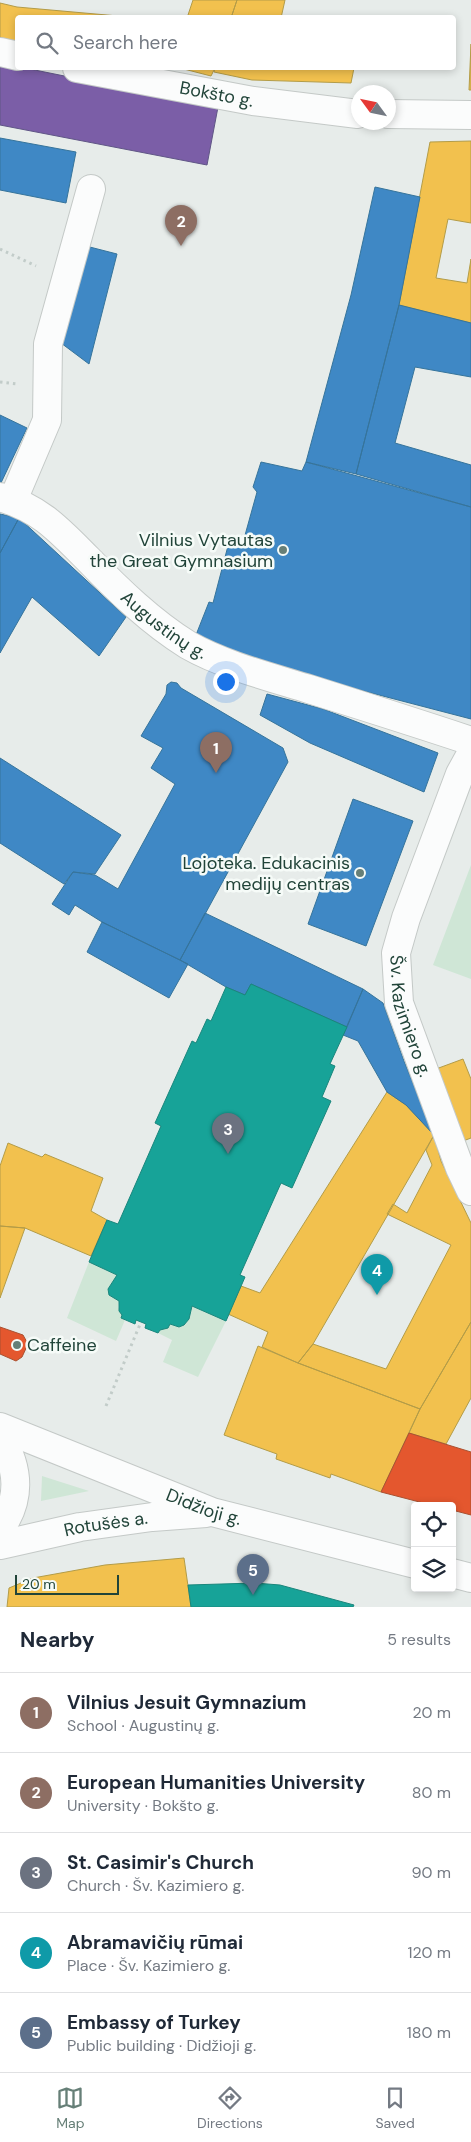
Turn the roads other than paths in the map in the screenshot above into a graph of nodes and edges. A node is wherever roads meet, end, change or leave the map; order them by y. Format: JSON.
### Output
{"nodes":[{"id":1,"x":0,"y":52,"type":"edge"},
{"id":2,"x":15,"y":55,"type":"edge"},
{"id":3,"x":88,"y":70,"type":"edge"},
{"id":4,"x":351,"y":113,"type":"edge"},
{"id":5,"x":396,"y":114,"type":"edge"},
{"id":6,"x":471,"y":115,"type":"edge"},
{"id":7,"x":91,"y":189,"type":"dead end"},
{"id":8,"x":6,"y":499,"type":"edge"},
{"id":9,"x":471,"y":741,"type":"edge"},
{"id":10,"x":471,"y":754,"type":"edge"},
{"id":11,"x":471,"y":1191,"type":"edge"},
{"id":12,"x":0,"y":1427,"type":"edge"},
{"id":13,"x":0,"y":1436,"type":"edge"},
{"id":14,"x":212,"y":1512,"type":"junction"},
{"id":15,"x":0,"y":1530,"type":"edge"},
{"id":16,"x":0,"y":1546,"type":"edge"},
{"id":17,"x":411,"y":1563,"type":"edge"},
{"id":18,"x":456,"y":1574,"type":"edge"},
{"id":19,"x":471,"y":1578,"type":"edge"}],
"edges":[{"from":1,"to":2,"type":"street"},
{"from":3,"to":4,"type":"street","name":"Bokšto g."},
{"from":5,"to":6,"type":"street"},
{"from":7,"to":8,"type":"street"},
{"from":8,"to":9,"type":"street","name":"Augustinų g."},
{"from":10,"to":11,"type":"street","name":"Šv. Kazimiero g."},
{"from":12,"to":14,"type":"street","name":"Didžioji g."},
{"from":13,"to":15,"type":"street"},
{"from":14,"to":16,"type":"street","name":"Rotušės a."},
{"from":14,"to":17,"type":"street","name":"Didžioji g."},
{"from":18,"to":19,"type":"street"}]}
